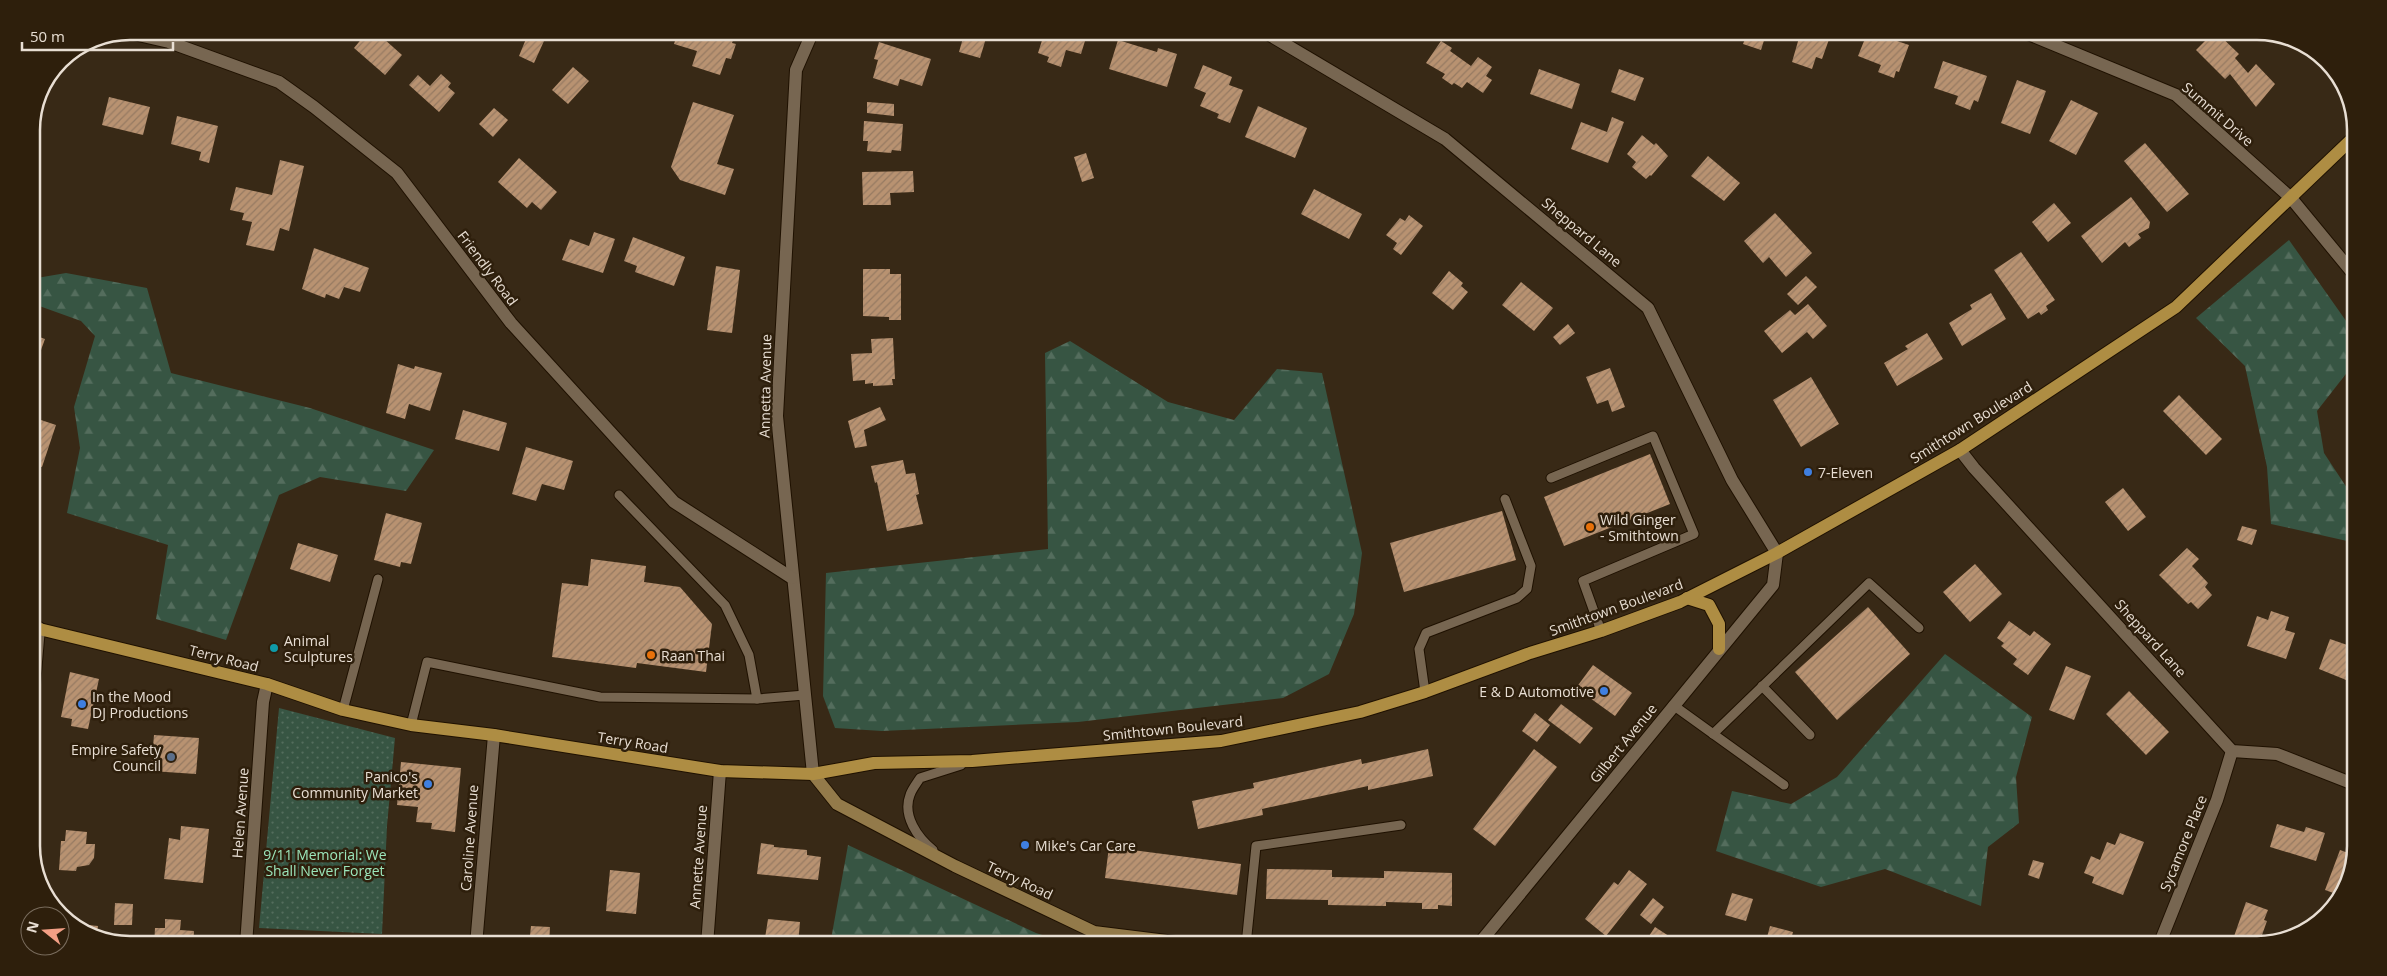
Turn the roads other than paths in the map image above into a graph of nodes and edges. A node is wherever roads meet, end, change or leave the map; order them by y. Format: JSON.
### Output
{"nodes":[{"id":1,"x":160,"y":40,"type":"edge"},
{"id":2,"x":809,"y":40,"type":"edge"},
{"id":3,"x":1278,"y":40,"type":"edge"},
{"id":4,"x":2042,"y":40,"type":"edge"},
{"id":5,"x":2347,"y":144,"type":"edge"},
{"id":6,"x":2291,"y":198,"type":"junction"},
{"id":7,"x":2347,"y":266,"type":"edge"},
{"id":8,"x":1960,"y":450,"type":"junction"},
{"id":9,"x":1551,"y":478,"type":"dead end"},
{"id":10,"x":619,"y":495,"type":"dead end"},
{"id":11,"x":1505,"y":499,"type":"dead end"},
{"id":12,"x":1777,"y":553,"type":"junction"},
{"id":13,"x":792,"y":578,"type":"junction"},
{"id":14,"x":378,"y":579,"type":"dead end"},
{"id":15,"x":1687,"y":598,"type":"junction"},
{"id":16,"x":1918,"y":628,"type":"dead end"},
{"id":17,"x":40,"y":629,"type":"edge"},
{"id":18,"x":1601,"y":631,"type":"junction"},
{"id":19,"x":1719,"y":649,"type":"junction"},
{"id":20,"x":267,"y":684,"type":"junction"},
{"id":21,"x":1762,"y":686,"type":"junction"},
{"id":22,"x":1425,"y":692,"type":"junction"},
{"id":23,"x":805,"y":695,"type":"junction"},
{"id":24,"x":757,"y":700,"type":"junction"},
{"id":25,"x":1673,"y":705,"type":"junction"},
{"id":26,"x":343,"y":710,"type":"junction"},
{"id":27,"x":411,"y":725,"type":"junction"},
{"id":28,"x":1713,"y":734,"type":"junction"},
{"id":29,"x":494,"y":735,"type":"junction"},
{"id":30,"x":1810,"y":735,"type":"dead end"},
{"id":31,"x":2232,"y":751,"type":"junction"},
{"id":32,"x":972,"y":761,"type":"junction"},
{"id":33,"x":720,"y":771,"type":"junction"},
{"id":34,"x":813,"y":774,"type":"junction"},
{"id":35,"x":2347,"y":781,"type":"edge"},
{"id":36,"x":1784,"y":785,"type":"dead end"},
{"id":37,"x":1401,"y":825,"type":"dead end"},
{"id":38,"x":956,"y":866,"type":"junction"},
{"id":39,"x":247,"y":936,"type":"edge"},
{"id":40,"x":477,"y":936,"type":"edge"},
{"id":41,"x":708,"y":936,"type":"edge"},
{"id":42,"x":1126,"y":936,"type":"edge"},
{"id":43,"x":1247,"y":936,"type":"edge"},
{"id":44,"x":1485,"y":936,"type":"edge"},
{"id":45,"x":2162,"y":936,"type":"edge"}],
"edges":[{"from":1,"to":13,"type":"street","name":"Friendly Road"},
{"from":2,"to":13,"type":"street","name":"Annetta Avenue"},
{"from":3,"to":12,"type":"street","name":"Sheppard Lane"},
{"from":4,"to":6,"type":"street","name":"Summit Drive"},
{"from":5,"to":6,"type":"main road","name":"Smithtown Boulevard"},
{"from":6,"to":7,"type":"street","name":"Summit Drive"},
{"from":6,"to":8,"type":"main road","name":"Smithtown Boulevard"},
{"from":8,"to":12,"type":"main road","name":"Smithtown Boulevard"},
{"from":8,"to":31,"type":"street","name":"Sheppard Lane"},
{"from":9,"to":18,"type":"lane"},
{"from":10,"to":24,"type":"lane"},
{"from":11,"to":22,"type":"lane"},
{"from":12,"to":15,"type":"main road","name":"Smithtown Boulevard"},
{"from":12,"to":19,"type":"street","name":"Gilbert Avenue"},
{"from":13,"to":23,"type":"street","name":"Annetta Avenue"},
{"from":14,"to":26,"type":"lane"},
{"from":15,"to":18,"type":"main road","name":"Smithtown Boulevard"},
{"from":15,"to":19,"type":"main road"},
{"from":16,"to":21,"type":"lane"},
{"from":17,"to":20,"type":"main road","name":"Terry Road"},
{"from":18,"to":22,"type":"main road","name":"Smithtown Boulevard"},
{"from":19,"to":25,"type":"street","name":"Gilbert Avenue"},
{"from":20,"to":26,"type":"main road","name":"Terry Road"},
{"from":20,"to":39,"type":"street","name":"Helen Avenue"},
{"from":21,"to":28,"type":"lane"},
{"from":21,"to":30,"type":"lane"},
{"from":22,"to":32,"type":"main road","name":"Smithtown Boulevard"},
{"from":23,"to":24,"type":"lane"},
{"from":23,"to":34,"type":"street","name":"Annetta Avenue"},
{"from":24,"to":27,"type":"lane"},
{"from":25,"to":28,"type":"lane"},
{"from":25,"to":44,"type":"street","name":"Gilbert Avenue"},
{"from":26,"to":27,"type":"main road","name":"Terry Road"},
{"from":27,"to":29,"type":"main road","name":"Terry Road"},
{"from":28,"to":36,"type":"lane"},
{"from":29,"to":33,"type":"main road","name":"Terry Road"},
{"from":29,"to":40,"type":"street","name":"Caroline Avenue"},
{"from":31,"to":35,"type":"street"},
{"from":31,"to":45,"type":"street","name":"Sycamore Place"},
{"from":32,"to":34,"type":"main road","name":"Smithtown Boulevard"},
{"from":32,"to":38,"type":"lane"},
{"from":33,"to":34,"type":"main road","name":"Terry Road"},
{"from":33,"to":41,"type":"street","name":"Annette Avenue"},
{"from":34,"to":38,"type":"street","name":"Terry Road"},
{"from":37,"to":43,"type":"lane"},
{"from":38,"to":42,"type":"street","name":"Terry Road"}]}
